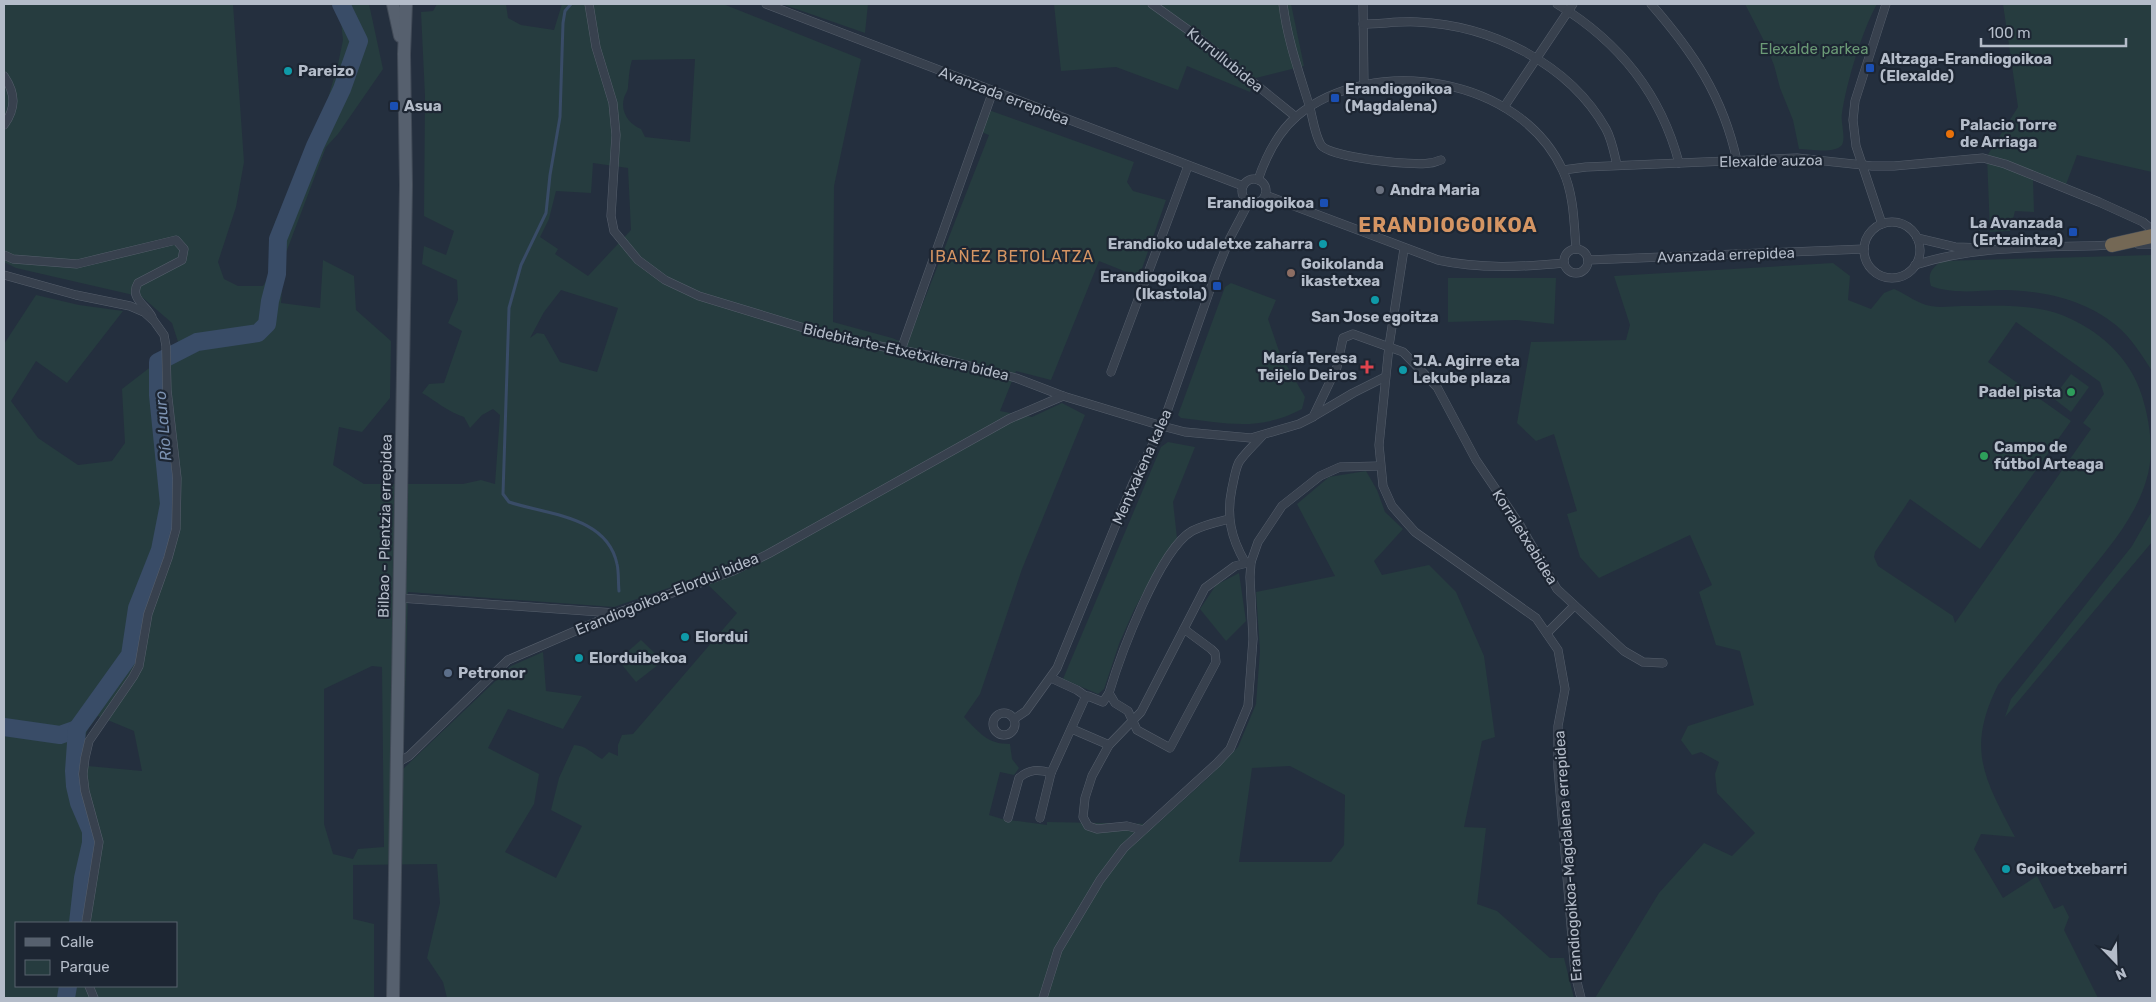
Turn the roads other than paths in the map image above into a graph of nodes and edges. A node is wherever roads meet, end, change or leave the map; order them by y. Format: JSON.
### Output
{"nodes":[{"id":1,"x":393,"y":4,"type":"edge"},
{"id":2,"x":406,"y":4,"type":"edge"},
{"id":3,"x":589,"y":4,"type":"edge"},
{"id":4,"x":766,"y":4,"type":"edge"},
{"id":5,"x":1152,"y":4,"type":"edge"},
{"id":6,"x":1283,"y":4,"type":"edge"},
{"id":7,"x":1363,"y":4,"type":"edge"},
{"id":8,"x":1557,"y":4,"type":"edge"},
{"id":9,"x":1572,"y":4,"type":"edge"},
{"id":10,"x":1650,"y":4,"type":"edge"},
{"id":11,"x":1886,"y":4,"type":"edge"},
{"id":12,"x":1568,"y":11,"type":"junction"},
{"id":13,"x":1363,"y":24,"type":"junction"},
{"id":14,"x":404,"y":54,"type":"junction"},
{"id":15,"x":1536,"y":58,"type":"junction"},
{"id":16,"x":4,"y":76,"type":"edge"},
{"id":17,"x":1364,"y":86,"type":"junction"},
{"id":18,"x":993,"y":91,"type":"junction"},
{"id":19,"x":1310,"y":107,"type":"junction"},
{"id":20,"x":1504,"y":107,"type":"junction"},
{"id":21,"x":1296,"y":117,"type":"junction"},
{"id":22,"x":4,"y":125,"type":"edge"},
{"id":23,"x":1441,"y":160,"type":"dead end"},
{"id":24,"x":1737,"y":161,"type":"junction"},
{"id":25,"x":1679,"y":163,"type":"junction"},
{"id":26,"x":1862,"y":164,"type":"junction"},
{"id":27,"x":1617,"y":165,"type":"junction"},
{"id":28,"x":1188,"y":166,"type":"junction"},
{"id":29,"x":1563,"y":170,"type":"junction"},
{"id":30,"x":1258,"y":180,"type":"junction"},
{"id":31,"x":1243,"y":186,"type":"junction"},
{"id":32,"x":1266,"y":195,"type":"junction"},
{"id":33,"x":1249,"y":202,"type":"junction"},
{"id":34,"x":1882,"y":224,"type":"junction"},
{"id":35,"x":1917,"y":238,"type":"junction"},
{"id":36,"x":2152,"y":238,"type":"edge"},
{"id":37,"x":2112,"y":245,"type":"joint"},
{"id":38,"x":1404,"y":249,"type":"junction"},
{"id":39,"x":1576,"y":249,"type":"junction"},
{"id":40,"x":1864,"y":249,"type":"junction"},
{"id":41,"x":1991,"y":249,"type":"junction"},
{"id":42,"x":4,"y":255,"type":"edge"},
{"id":43,"x":1588,"y":260,"type":"junction"},
{"id":44,"x":1564,"y":263,"type":"junction"},
{"id":45,"x":1915,"y":264,"type":"junction"},
{"id":46,"x":4,"y":275,"type":"edge"},
{"id":47,"x":154,"y":321,"type":"junction"},
{"id":48,"x":1389,"y":346,"type":"junction"},
{"id":49,"x":900,"y":350,"type":"junction"},
{"id":50,"x":1112,"y":372,"type":"dead end"},
{"id":51,"x":1385,"y":378,"type":"junction"},
{"id":52,"x":1063,"y":396,"type":"junction"},
{"id":53,"x":1313,"y":417,"type":"junction"},
{"id":54,"x":1162,"y":426,"type":"junction"},
{"id":55,"x":1262,"y":436,"type":"junction"},
{"id":56,"x":1379,"y":466,"type":"junction"},
{"id":57,"x":1229,"y":518,"type":"junction"},
{"id":58,"x":1248,"y":562,"type":"junction"},
{"id":59,"x":400,"y":598,"type":"junction"},
{"id":60,"x":1574,"y":606,"type":"junction"},
{"id":61,"x":618,"y":613,"type":"junction"},
{"id":62,"x":1184,"y":629,"type":"junction"},
{"id":63,"x":1546,"y":633,"type":"junction"},
{"id":64,"x":1663,"y":663,"type":"dead end"},
{"id":65,"x":1051,"y":678,"type":"junction"},
{"id":66,"x":1109,"y":693,"type":"junction"},
{"id":67,"x":1087,"y":697,"type":"junction"},
{"id":68,"x":1014,"y":720,"type":"dead end"},
{"id":69,"x":1133,"y":721,"type":"junction"},
{"id":70,"x":1072,"y":729,"type":"junction"},
{"id":71,"x":1110,"y":745,"type":"junction"},
{"id":72,"x":397,"y":763,"type":"junction"},
{"id":73,"x":1051,"y":773,"type":"junction"},
{"id":74,"x":1008,"y":818,"type":"dead end"},
{"id":75,"x":1040,"y":818,"type":"dead end"},
{"id":76,"x":1143,"y":830,"type":"junction"},
{"id":77,"x":86,"y":922,"type":"edge"},
{"id":78,"x":393,"y":998,"type":"edge"},
{"id":79,"x":1043,"y":998,"type":"edge"},
{"id":80,"x":1581,"y":998,"type":"edge"}],
"edges":[{"from":1,"to":14,"type":"main road"},
{"from":2,"to":14,"type":"main road"},
{"from":3,"to":49,"type":"street","name":"Bidebitarte-Etxetxikerra bidea"},
{"from":4,"to":18,"type":"street","name":"Avanzada errepidea"},
{"from":5,"to":21,"type":"street","name":"Kurrullubidea"},
{"from":6,"to":19,"type":"street"},
{"from":7,"to":13,"type":"street"},
{"from":8,"to":12,"type":"street"},
{"from":9,"to":12,"type":"street"},
{"from":10,"to":24,"type":"street"},
{"from":11,"to":26,"type":"street"},
{"from":12,"to":15,"type":"street"},
{"from":12,"to":25,"type":"street"},
{"from":13,"to":15,"type":"street"},
{"from":13,"to":17,"type":"street"},
{"from":14,"to":59,"type":"main road","name":"Bilbao - Plentzia errepidea"},
{"from":15,"to":20,"type":"street"},
{"from":15,"to":27,"type":"street"},
{"from":16,"to":22,"type":"street"},
{"from":17,"to":19,"type":"street"},
{"from":17,"to":20,"type":"street"},
{"from":18,"to":28,"type":"street","name":"Avanzada errepidea"},
{"from":18,"to":49,"type":"street"},
{"from":19,"to":21,"type":"street"},
{"from":19,"to":23,"type":"street"},
{"from":20,"to":29,"type":"street"},
{"from":21,"to":30,"type":"street"},
{"from":24,"to":25,"type":"street","name":"Elexalde auzoa"},
{"from":24,"to":26,"type":"street","name":"Elexalde auzoa"},
{"from":25,"to":27,"type":"street","name":"Elexalde auzoa"},
{"from":26,"to":34,"type":"street"},
{"from":26,"to":36,"type":"street","name":"Elexalde auzoa"},
{"from":27,"to":29,"type":"street","name":"Elexalde auzoa"},
{"from":28,"to":31,"type":"street","name":"Avanzada errepidea"},
{"from":28,"to":50,"type":"street"},
{"from":29,"to":39,"type":"street"},
{"from":30,"to":31,"type":"street"},
{"from":30,"to":32,"type":"street"},
{"from":31,"to":33,"type":"street"},
{"from":32,"to":33,"type":"street"},
{"from":32,"to":38,"type":"street"},
{"from":33,"to":54,"type":"street","name":"Mentxakena kalea"},
{"from":34,"to":35,"type":"street"},
{"from":34,"to":40,"type":"street"},
{"from":35,"to":41,"type":"street"},
{"from":35,"to":45,"type":"street"},
{"from":36,"to":37,"type":"highway"},
{"from":37,"to":41,"type":"street"},
{"from":38,"to":44,"type":"street"},
{"from":38,"to":48,"type":"street","name":"Erandiogoikoa-Magdalena errepidea"},
{"from":39,"to":43,"type":"street"},
{"from":39,"to":44,"type":"street"},
{"from":40,"to":43,"type":"street","name":"Avanzada errepidea"},
{"from":40,"to":45,"type":"street"},
{"from":41,"to":45,"type":"street"},
{"from":42,"to":47,"type":"street"},
{"from":43,"to":44,"type":"street"},
{"from":46,"to":47,"type":"street"},
{"from":47,"to":77,"type":"street"},
{"from":48,"to":51,"type":"street","name":"Erandiogoikoa-Magdalena errepidea"},
{"from":48,"to":53,"type":"street","name":"Korraletxebidea"},
{"from":48,"to":60,"type":"street","name":"Korraletxebidea"},
{"from":49,"to":52,"type":"street","name":"Bidebitarte-Etxetxikerra bidea"},
{"from":51,"to":53,"type":"street"},
{"from":51,"to":56,"type":"street","name":"Erandiogoikoa-Magdalena errepidea"},
{"from":52,"to":54,"type":"street","name":"Bidebitarte-Etxetxikerra bidea"},
{"from":52,"to":61,"type":"street","name":"Erandiogoikoa-Elordui bidea"},
{"from":53,"to":55,"type":"street"},
{"from":54,"to":55,"type":"street","name":"Bidebitarte-Etxetxikerra bidea"},
{"from":54,"to":65,"type":"street","name":"Mentxakena kalea"},
{"from":55,"to":57,"type":"street"},
{"from":56,"to":58,"type":"street"},
{"from":56,"to":63,"type":"street","name":"Erandiogoikoa-Magdalena errepidea"},
{"from":57,"to":58,"type":"street"},
{"from":57,"to":66,"type":"street"},
{"from":58,"to":62,"type":"street"},
{"from":58,"to":76,"type":"street"},
{"from":59,"to":61,"type":"street"},
{"from":59,"to":72,"type":"main road","name":"Bilbao - Plentzia errepidea"},
{"from":60,"to":63,"type":"street"},
{"from":60,"to":64,"type":"street","name":"Korraletxebidea"},
{"from":61,"to":72,"type":"street","name":"Erandiogoikoa-Elordui bidea"},
{"from":62,"to":69,"type":"street"},
{"from":62,"to":69,"type":"street"},
{"from":63,"to":80,"type":"street","name":"Erandiogoikoa-Magdalena errepidea"},
{"from":65,"to":67,"type":"street"},
{"from":65,"to":68,"type":"street","name":"Mentxakena kalea"},
{"from":66,"to":67,"type":"street"},
{"from":66,"to":69,"type":"street"},
{"from":67,"to":70,"type":"street"},
{"from":69,"to":71,"type":"street"},
{"from":70,"to":71,"type":"street"},
{"from":70,"to":73,"type":"street"},
{"from":71,"to":76,"type":"street"},
{"from":72,"to":78,"type":"main road","name":"Bilbao - Plentzia errepidea"},
{"from":73,"to":74,"type":"street"},
{"from":73,"to":75,"type":"street"},
{"from":76,"to":79,"type":"street"}]}
